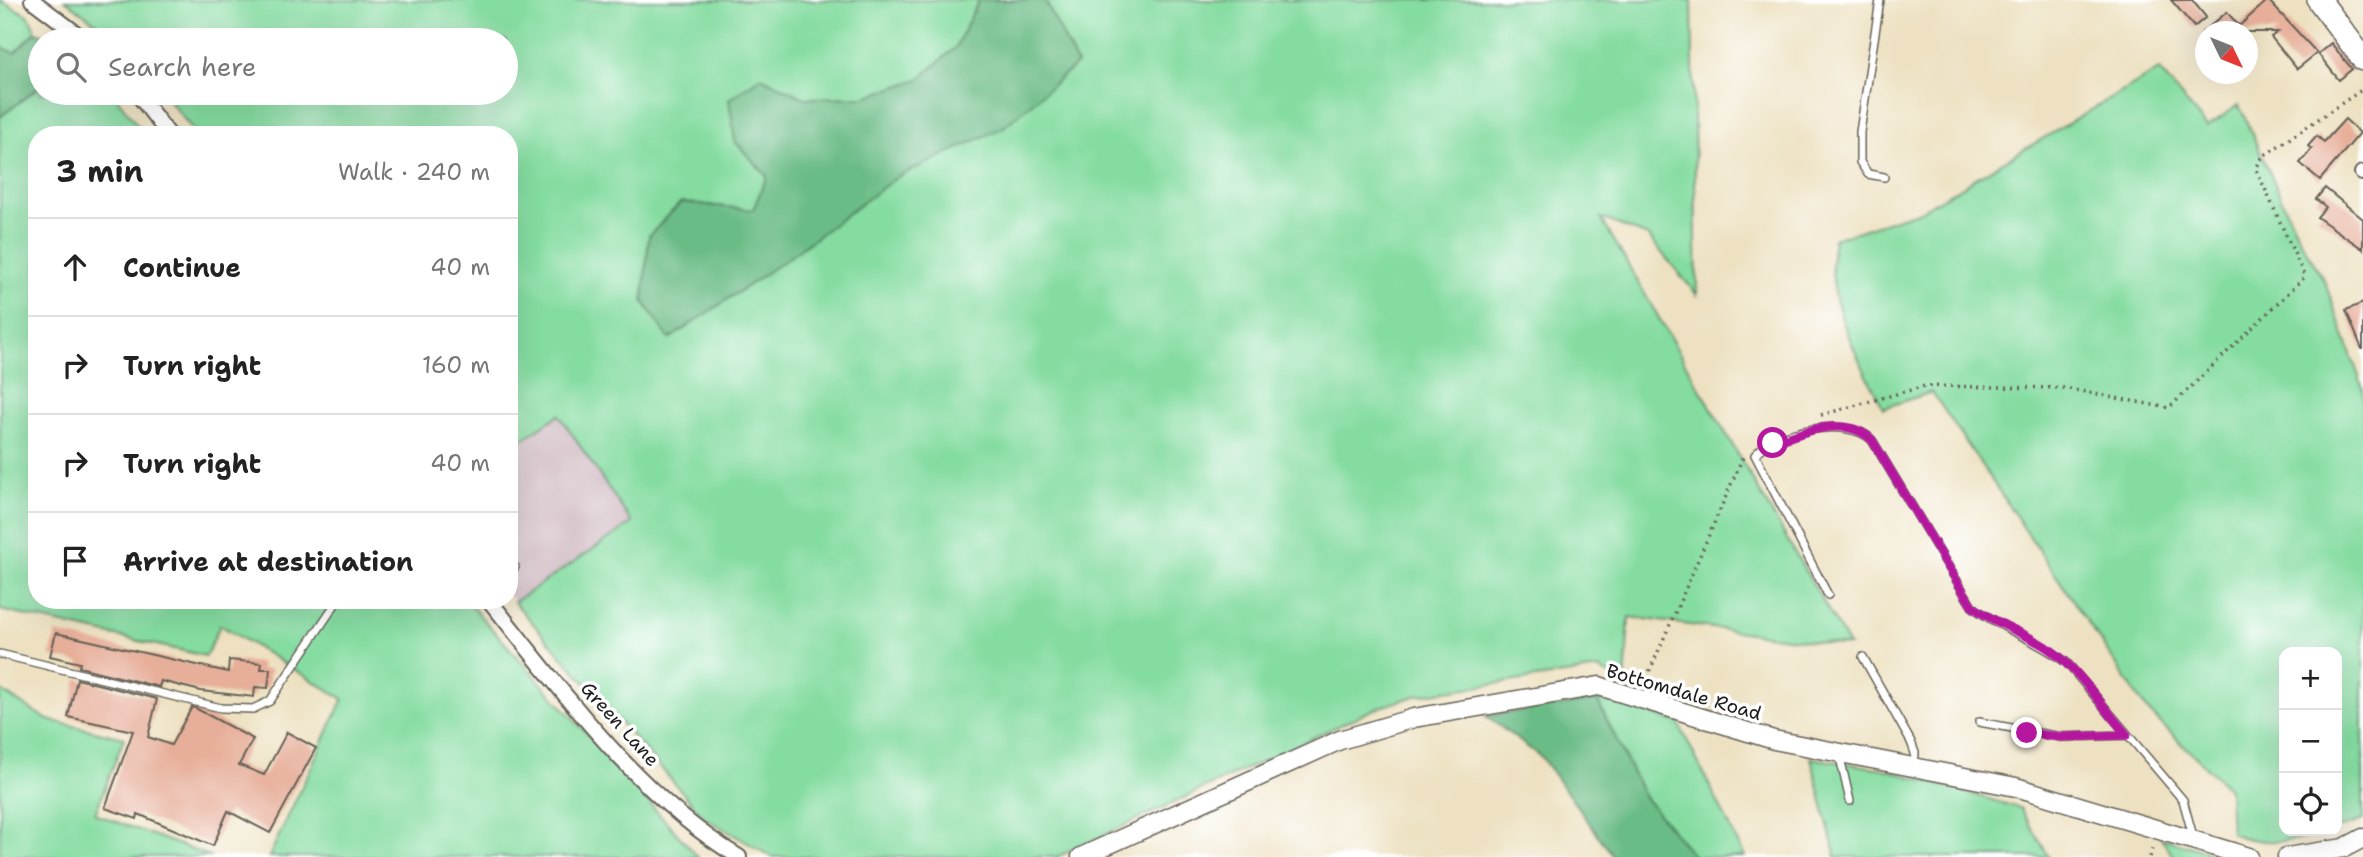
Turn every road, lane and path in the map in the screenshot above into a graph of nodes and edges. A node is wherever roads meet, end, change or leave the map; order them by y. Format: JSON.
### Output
{"nodes":[{"id":1,"x":32,"y":0,"type":"edge"},
{"id":2,"x":1880,"y":0,"type":"edge"},
{"id":3,"x":2319,"y":0,"type":"edge"},
{"id":4,"x":69,"y":28,"type":"edge"},
{"id":5,"x":2357,"y":46,"type":"edge"},
{"id":6,"x":2363,"y":89,"type":"edge"},
{"id":7,"x":146,"y":105,"type":"edge"},
{"id":8,"x":162,"y":126,"type":"edge"},
{"id":9,"x":1884,"y":177,"type":"dead end"},
{"id":10,"x":1812,"y":418,"type":"dead end"},
{"id":11,"x":1747,"y":447,"type":"dead end"},
{"id":12,"x":1828,"y":595,"type":"dead end"},
{"id":13,"x":332,"y":609,"type":"edge"},
{"id":14,"x":496,"y":609,"type":"edge"},
{"id":15,"x":0,"y":654,"type":"edge"},
{"id":16,"x":1863,"y":657,"type":"dead end"},
{"id":17,"x":1637,"y":698,"type":"junction"},
{"id":18,"x":1979,"y":722,"type":"dead end"},
{"id":19,"x":2127,"y":735,"type":"junction"},
{"id":20,"x":1839,"y":752,"type":"junction"},
{"id":21,"x":1914,"y":767,"type":"junction"},
{"id":22,"x":1850,"y":801,"type":"dead end"},
{"id":23,"x":2363,"y":838,"type":"edge"},
{"id":24,"x":2194,"y":841,"type":"junction"},
{"id":25,"x":738,"y":857,"type":"edge"},
{"id":26,"x":1081,"y":857,"type":"edge"},
{"id":27,"x":2249,"y":857,"type":"edge"},
{"id":28,"x":2287,"y":857,"type":"edge"}],
"edges":[{"from":1,"to":4,"type":"street"},
{"from":2,"to":9,"type":"lane"},
{"from":3,"to":5,"type":"main road"},
{"from":6,"to":10,"type":"path"},
{"from":7,"to":8,"type":"street"},
{"from":11,"to":17,"type":"path"},
{"from":12,"to":19,"type":"lane"},
{"from":13,"to":15,"type":"lane"},
{"from":14,"to":25,"type":"street","name":"Green Lane"},
{"from":16,"to":21,"type":"lane"},
{"from":17,"to":20,"type":"street","name":"Bottomdale Road"},
{"from":17,"to":26,"type":"street","name":"Bottomdale Road"},
{"from":18,"to":19,"type":"lane"},
{"from":19,"to":24,"type":"lane"},
{"from":20,"to":21,"type":"street","name":"Bottomdale Road"},
{"from":20,"to":22,"type":"lane"},
{"from":21,"to":24,"type":"street","name":"Bottomdale Road"},
{"from":23,"to":28,"type":"street"},
{"from":24,"to":27,"type":"street","name":"Bottomdale Road"}]}
